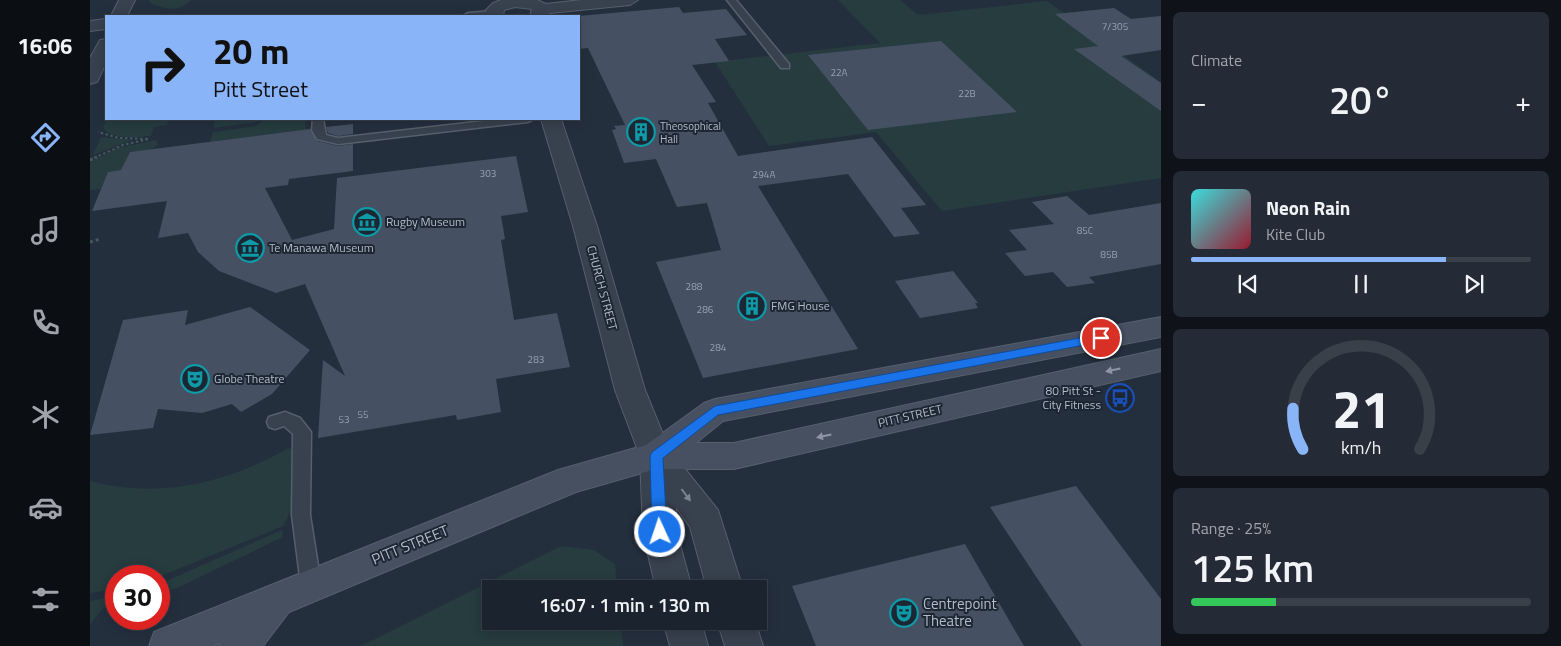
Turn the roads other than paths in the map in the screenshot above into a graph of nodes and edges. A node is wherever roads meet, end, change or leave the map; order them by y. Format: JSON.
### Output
{"nodes":[{"id":1,"x":127,"y":0,"type":"edge"},
{"id":2,"x":630,"y":0,"type":"edge"},
{"id":3,"x":731,"y":0,"type":"edge"},
{"id":4,"x":514,"y":1,"type":"edge"},
{"id":5,"x":540,"y":13,"type":"edge"},
{"id":6,"x":120,"y":15,"type":"edge"},
{"id":7,"x":494,"y":15,"type":"edge"},
{"id":8,"x":105,"y":24,"type":"edge"},
{"id":9,"x":90,"y":26,"type":"edge"},
{"id":10,"x":105,"y":46,"type":"edge"},
{"id":11,"x":785,"y":66,"type":"dead end"},
{"id":12,"x":90,"y":78,"type":"edge"},
{"id":13,"x":318,"y":120,"type":"edge"},
{"id":14,"x":520,"y":120,"type":"edge"},
{"id":15,"x":551,"y":120,"type":"edge"},
{"id":16,"x":1160,"y":328,"type":"edge"},
{"id":17,"x":1161,"y":360,"type":"edge"},
{"id":18,"x":275,"y":422,"type":"dead end"},
{"id":19,"x":656,"y":456,"type":"junction"},
{"id":20,"x":672,"y":580,"type":"edge"},
{"id":21,"x":722,"y":580,"type":"edge"},
{"id":22,"x":311,"y":584,"type":"junction"},
{"id":23,"x":277,"y":599,"type":"junction"},
{"id":24,"x":685,"y":630,"type":"edge"},
{"id":25,"x":739,"y":630,"type":"edge"},
{"id":26,"x":168,"y":646,"type":"edge"},
{"id":27,"x":238,"y":646,"type":"edge"},
{"id":28,"x":689,"y":646,"type":"edge"},
{"id":29,"x":744,"y":646,"type":"edge"}],
"edges":[{"from":1,"to":6,"type":"street"},
{"from":2,"to":5,"type":"street"},
{"from":3,"to":11,"type":"lane"},
{"from":4,"to":5,"type":"street"},
{"from":4,"to":7,"type":"street"},
{"from":8,"to":9,"type":"street"},
{"from":10,"to":12,"type":"street"},
{"from":13,"to":14,"type":"lane"},
{"from":15,"to":19,"type":"street","name":"CHURCH STREET"},
{"from":16,"to":19,"type":"main road","name":"PITT STREET"},
{"from":17,"to":19,"type":"main road","name":"PITT STREET","one_way":true},
{"from":18,"to":22,"type":"lane"},
{"from":19,"to":20,"type":"street","name":"CHURCH STREET"},
{"from":19,"to":21,"type":"street","name":"CHURCH STREET","one_way":true},
{"from":19,"to":22,"type":"main road","name":"PITT STREET"},
{"from":22,"to":23,"type":"main road","name":"PITT STREET"},
{"from":23,"to":26,"type":"main road","name":"PITT STREET"},
{"from":23,"to":27,"type":"main road"},
{"from":24,"to":28,"type":"street"},
{"from":25,"to":29,"type":"street"}]}
